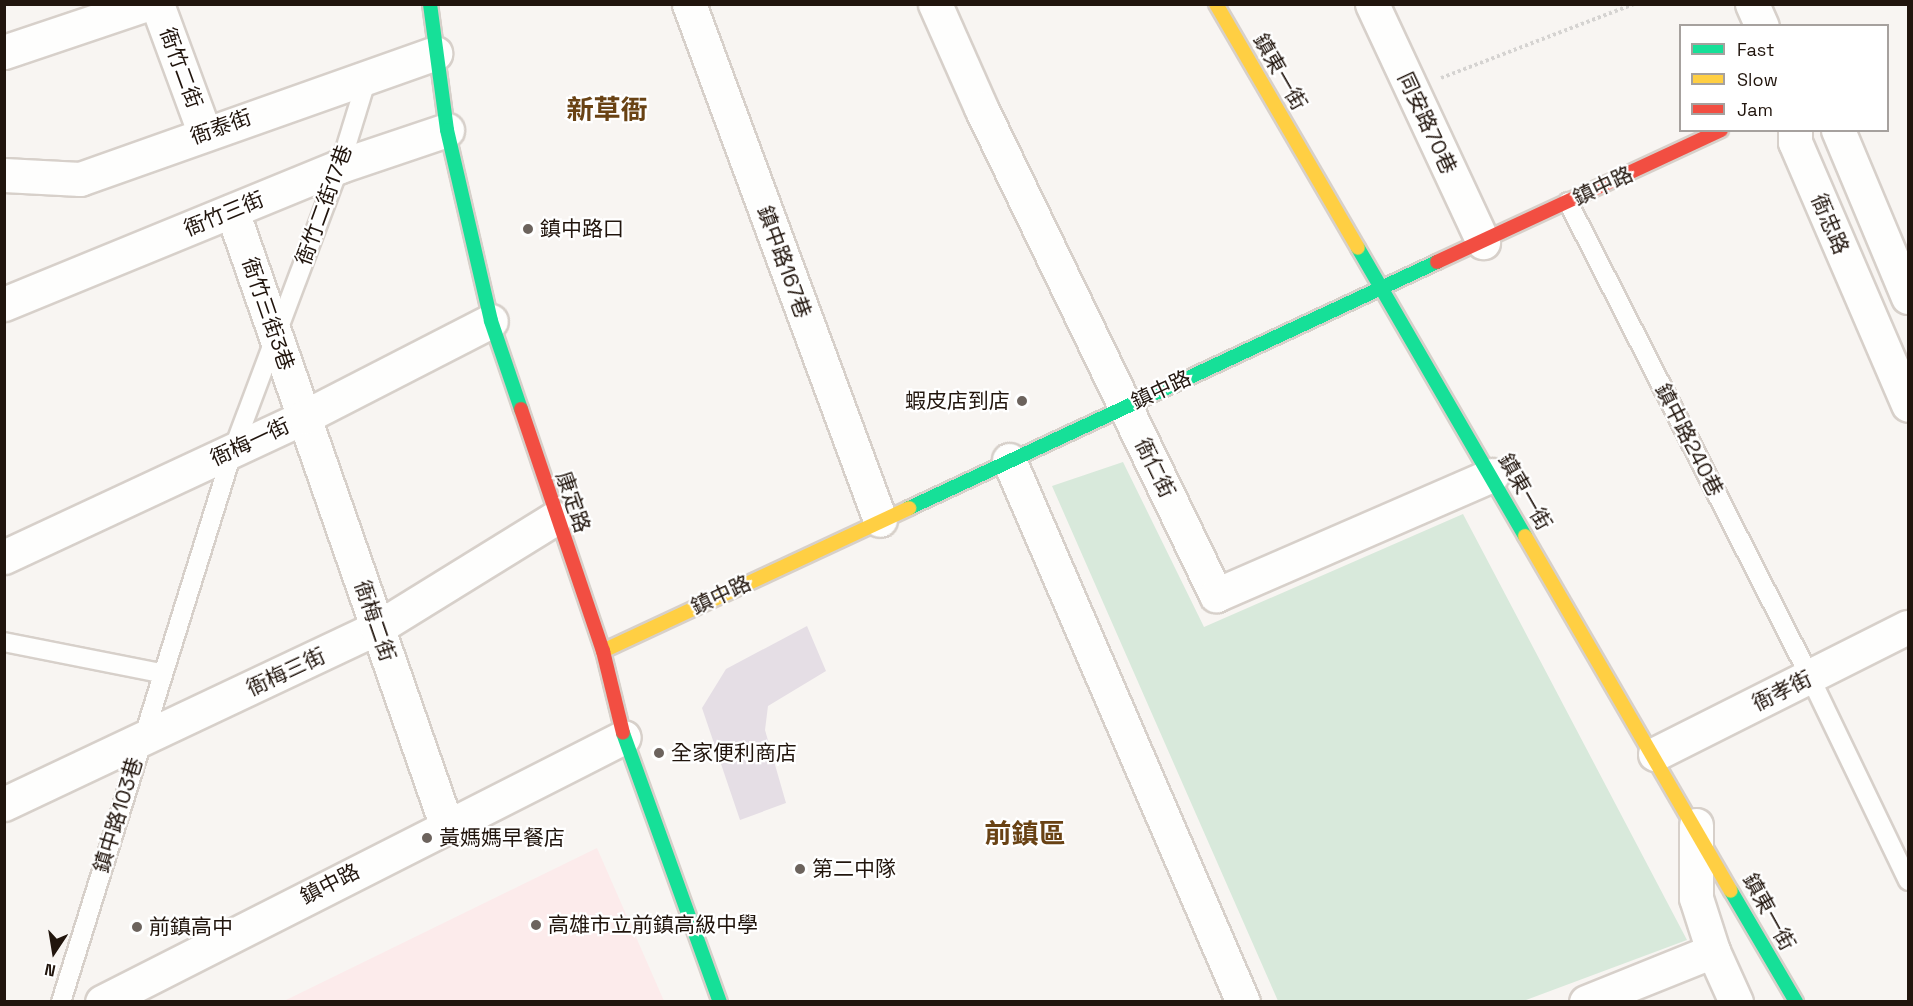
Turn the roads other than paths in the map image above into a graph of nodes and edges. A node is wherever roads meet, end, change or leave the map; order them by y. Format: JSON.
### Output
{"nodes":[{"id":1,"x":147,"y":4,"type":"edge"},
{"id":2,"x":157,"y":4,"type":"edge"},
{"id":3,"x":430,"y":4,"type":"edge"},
{"id":4,"x":689,"y":4,"type":"edge"},
{"id":5,"x":935,"y":4,"type":"edge"},
{"id":6,"x":1216,"y":4,"type":"edge"},
{"id":7,"x":1372,"y":4,"type":"edge"},
{"id":8,"x":1752,"y":4,"type":"edge"},
{"id":9,"x":1761,"y":24,"type":"edge"},
{"id":10,"x":4,"y":52,"type":"edge"},
{"id":11,"x":435,"y":53,"type":"junction"},
{"id":12,"x":369,"y":74,"type":"junction"},
{"id":13,"x":447,"y":130,"type":"junction"},
{"id":14,"x":204,"y":132,"type":"junction"},
{"id":15,"x":1717,"y":132,"type":"edge"},
{"id":16,"x":1795,"y":132,"type":"edge"},
{"id":17,"x":1839,"y":132,"type":"edge"},
{"id":18,"x":340,"y":166,"type":"junction"},
{"id":19,"x":4,"y":175,"type":"edge"},
{"id":20,"x":1568,"y":202,"type":"junction"},
{"id":21,"x":231,"y":211,"type":"junction"},
{"id":22,"x":1483,"y":242,"type":"junction"},
{"id":23,"x":1381,"y":287,"type":"junction"},
{"id":24,"x":1908,"y":298,"type":"edge"},
{"id":25,"x":4,"y":304,"type":"edge"},
{"id":26,"x":1870,"y":316,"type":"junction"},
{"id":27,"x":491,"y":321,"type":"junction"},
{"id":28,"x":275,"y":335,"type":"junction"},
{"id":29,"x":1908,"y":405,"type":"edge"},
{"id":30,"x":1126,"y":406,"type":"junction"},
{"id":31,"x":304,"y":417,"type":"junction"},
{"id":32,"x":233,"y":450,"type":"junction"},
{"id":33,"x":1009,"y":460,"type":"junction"},
{"id":34,"x":1492,"y":476,"type":"junction"},
{"id":35,"x":555,"y":518,"type":"junction"},
{"id":36,"x":880,"y":520,"type":"junction"},
{"id":37,"x":4,"y":557,"type":"edge"},
{"id":38,"x":1908,"y":627,"type":"edge"},
{"id":39,"x":378,"y":628,"type":"junction"},
{"id":40,"x":4,"y":642,"type":"edge"},
{"id":41,"x":603,"y":651,"type":"junction"},
{"id":42,"x":162,"y":674,"type":"junction"},
{"id":43,"x":1810,"y":677,"type":"junction"},
{"id":44,"x":624,"y":736,"type":"junction"},
{"id":45,"x":140,"y":742,"type":"junction"},
{"id":46,"x":1655,"y":754,"type":"junction"},
{"id":47,"x":4,"y":804,"type":"edge"},
{"id":48,"x":446,"y":824,"type":"junction"},
{"id":49,"x":1696,"y":825,"type":"junction"},
{"id":50,"x":1908,"y":881,"type":"edge"},
{"id":51,"x":1713,"y":951,"type":"junction"},
{"id":52,"x":61,"y":1002,"type":"edge"},
{"id":53,"x":102,"y":1002,"type":"edge"},
{"id":54,"x":720,"y":1002,"type":"edge"},
{"id":55,"x":1243,"y":1002,"type":"edge"},
{"id":56,"x":1586,"y":1002,"type":"edge"},
{"id":57,"x":1736,"y":1002,"type":"edge"},
{"id":58,"x":1796,"y":1002,"type":"edge"}],
"edges":[{"from":1,"to":10,"type":"street"},
{"from":2,"to":14,"type":"street","name":"衙竹二街"},
{"from":3,"to":11,"type":"street","name":"康定路"},
{"from":4,"to":36,"type":"street","name":"鎮中路167巷"},
{"from":5,"to":30,"type":"street","name":"衙仁街"},
{"from":6,"to":23,"type":"street","name":"鎮東一街"},
{"from":7,"to":22,"type":"street","name":"同安路70巷"},
{"from":8,"to":9,"type":"street"},
{"from":11,"to":12,"type":"street","name":"衙泰街"},
{"from":11,"to":13,"type":"street","name":"康定路"},
{"from":12,"to":14,"type":"street","name":"衙泰街"},
{"from":12,"to":18,"type":"lane","name":"衙竹二街17巷"},
{"from":13,"to":18,"type":"street","name":"衙竹三街"},
{"from":13,"to":27,"type":"street","name":"康定路"},
{"from":14,"to":19,"type":"street","name":"衙泰街"},
{"from":15,"to":20,"type":"street","name":"鎮中路"},
{"from":16,"to":26,"type":"street","name":"衙忠路"},
{"from":17,"to":24,"type":"street","name":"衙忠路"},
{"from":18,"to":21,"type":"street","name":"衙竹三街"},
{"from":18,"to":28,"type":"lane","name":"衙竹二街17巷"},
{"from":20,"to":22,"type":"street","name":"鎮中路"},
{"from":20,"to":43,"type":"lane","name":"鎮中路240巷"},
{"from":21,"to":25,"type":"street","name":"衙竹三街"},
{"from":21,"to":28,"type":"street","name":"衙竹三街3巷"},
{"from":22,"to":23,"type":"street","name":"鎮中路"},
{"from":23,"to":30,"type":"street","name":"鎮中路"},
{"from":23,"to":34,"type":"street","name":"鎮東一街"},
{"from":24,"to":26,"type":"street","name":"衙忠路"},
{"from":26,"to":29,"type":"street","name":"衙忠路"},
{"from":27,"to":31,"type":"street","name":"衙梅一街"},
{"from":27,"to":35,"type":"street","name":"康定路"},
{"from":28,"to":31,"type":"street","name":"衙竹三街3巷"},
{"from":28,"to":32,"type":"lane","name":"衙竹二街17巷"},
{"from":30,"to":33,"type":"street","name":"鎮中路"},
{"from":30,"to":34,"type":"street","name":"衙仁街"},
{"from":31,"to":32,"type":"street","name":"衙梅一街"},
{"from":31,"to":39,"type":"street","name":"衙梅二街"},
{"from":32,"to":37,"type":"street","name":"衙梅一街"},
{"from":32,"to":42,"type":"lane","name":"鎮中路103巷"},
{"from":33,"to":36,"type":"street","name":"鎮中路"},
{"from":33,"to":55,"type":"street"},
{"from":34,"to":46,"type":"street","name":"鎮東一街"},
{"from":35,"to":39,"type":"street","name":"衙梅三街"},
{"from":35,"to":41,"type":"street","name":"康定路"},
{"from":36,"to":41,"type":"street","name":"鎮中路"},
{"from":38,"to":43,"type":"street","name":"衙孝街"},
{"from":39,"to":45,"type":"street","name":"衙梅三街"},
{"from":39,"to":48,"type":"street","name":"衙梅二街"},
{"from":40,"to":42,"type":"lane"},
{"from":41,"to":44,"type":"street","name":"康定路"},
{"from":42,"to":45,"type":"lane","name":"鎮中路103巷"},
{"from":43,"to":46,"type":"street","name":"衙孝街"},
{"from":43,"to":50,"type":"lane","name":"鎮中路240巷"},
{"from":44,"to":48,"type":"street","name":"鎮中路"},
{"from":44,"to":54,"type":"street","name":"康定路"},
{"from":45,"to":47,"type":"street","name":"衙梅三街"},
{"from":45,"to":52,"type":"lane","name":"鎮中路103巷"},
{"from":46,"to":49,"type":"street","name":"鎮東一街"},
{"from":48,"to":53,"type":"street","name":"鎮中路"},
{"from":49,"to":51,"type":"street"},
{"from":49,"to":58,"type":"street","name":"鎮東一街"},
{"from":51,"to":56,"type":"street"},
{"from":51,"to":57,"type":"street"}]}
